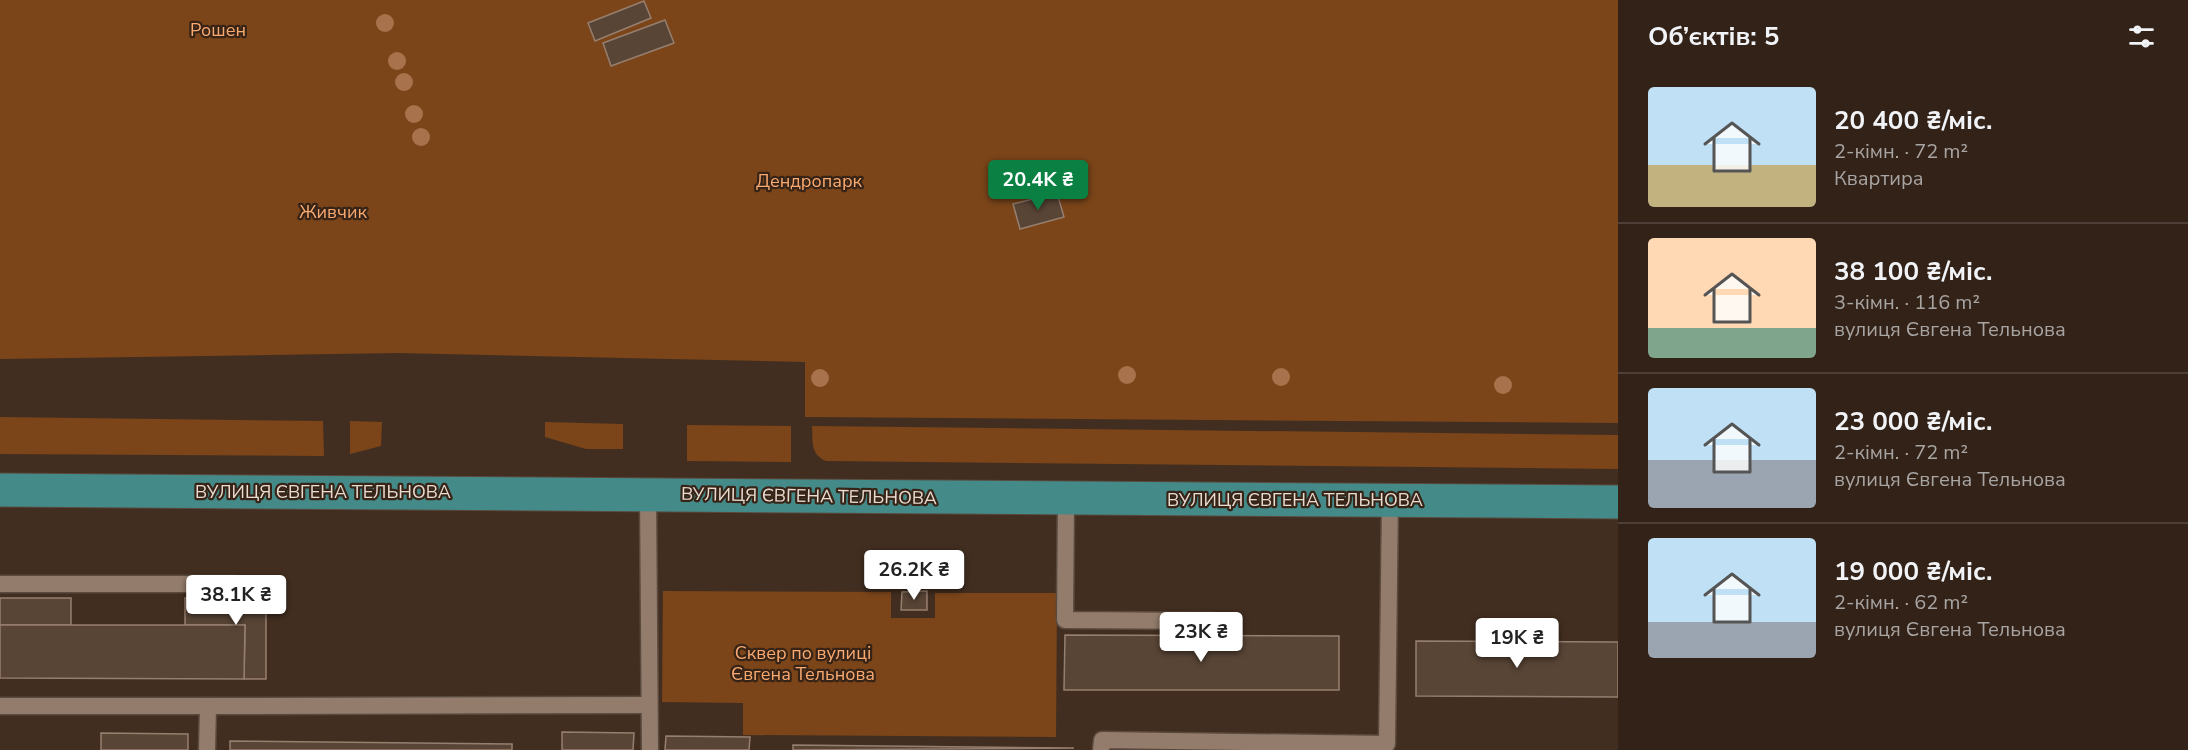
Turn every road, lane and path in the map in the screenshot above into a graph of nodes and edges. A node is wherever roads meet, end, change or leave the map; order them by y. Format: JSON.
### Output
{"nodes":[{"id":1,"x":0,"y":490,"type":"edge"},
{"id":2,"x":648,"y":495,"type":"junction"},
{"id":3,"x":1066,"y":498,"type":"junction"},
{"id":4,"x":1390,"y":500,"type":"junction"},
{"id":5,"x":1618,"y":502,"type":"edge"},
{"id":6,"x":0,"y":584,"type":"edge"},
{"id":7,"x":235,"y":584,"type":"dead end"},
{"id":8,"x":1213,"y":621,"type":"dead end"},
{"id":9,"x":208,"y":705,"type":"junction"},
{"id":10,"x":649,"y":705,"type":"junction"},
{"id":11,"x":0,"y":706,"type":"edge"},
{"id":12,"x":1387,"y":747,"type":"edge"},
{"id":13,"x":207,"y":750,"type":"edge"},
{"id":14,"x":650,"y":750,"type":"edge"},
{"id":15,"x":1101,"y":750,"type":"edge"}],
"edges":[{"from":1,"to":2,"type":"main road","name":"ВУЛИЦЯ ЄВГЕНА ТЕЛЬНОВА"},
{"from":2,"to":3,"type":"main road","name":"ВУЛИЦЯ ЄВГЕНА ТЕЛЬНОВА"},
{"from":2,"to":10,"type":"lane"},
{"from":3,"to":4,"type":"main road","name":"ВУЛИЦЯ ЄВГЕНА ТЕЛЬНОВА"},
{"from":3,"to":8,"type":"lane"},
{"from":4,"to":5,"type":"main road","name":"ВУЛИЦЯ ЄВГЕНА ТЕЛЬНОВА"},
{"from":4,"to":12,"type":"lane"},
{"from":6,"to":7,"type":"lane"},
{"from":9,"to":10,"type":"lane"},
{"from":9,"to":11,"type":"lane"},
{"from":9,"to":13,"type":"lane"},
{"from":10,"to":14,"type":"lane"},
{"from":12,"to":15,"type":"lane"}]}
